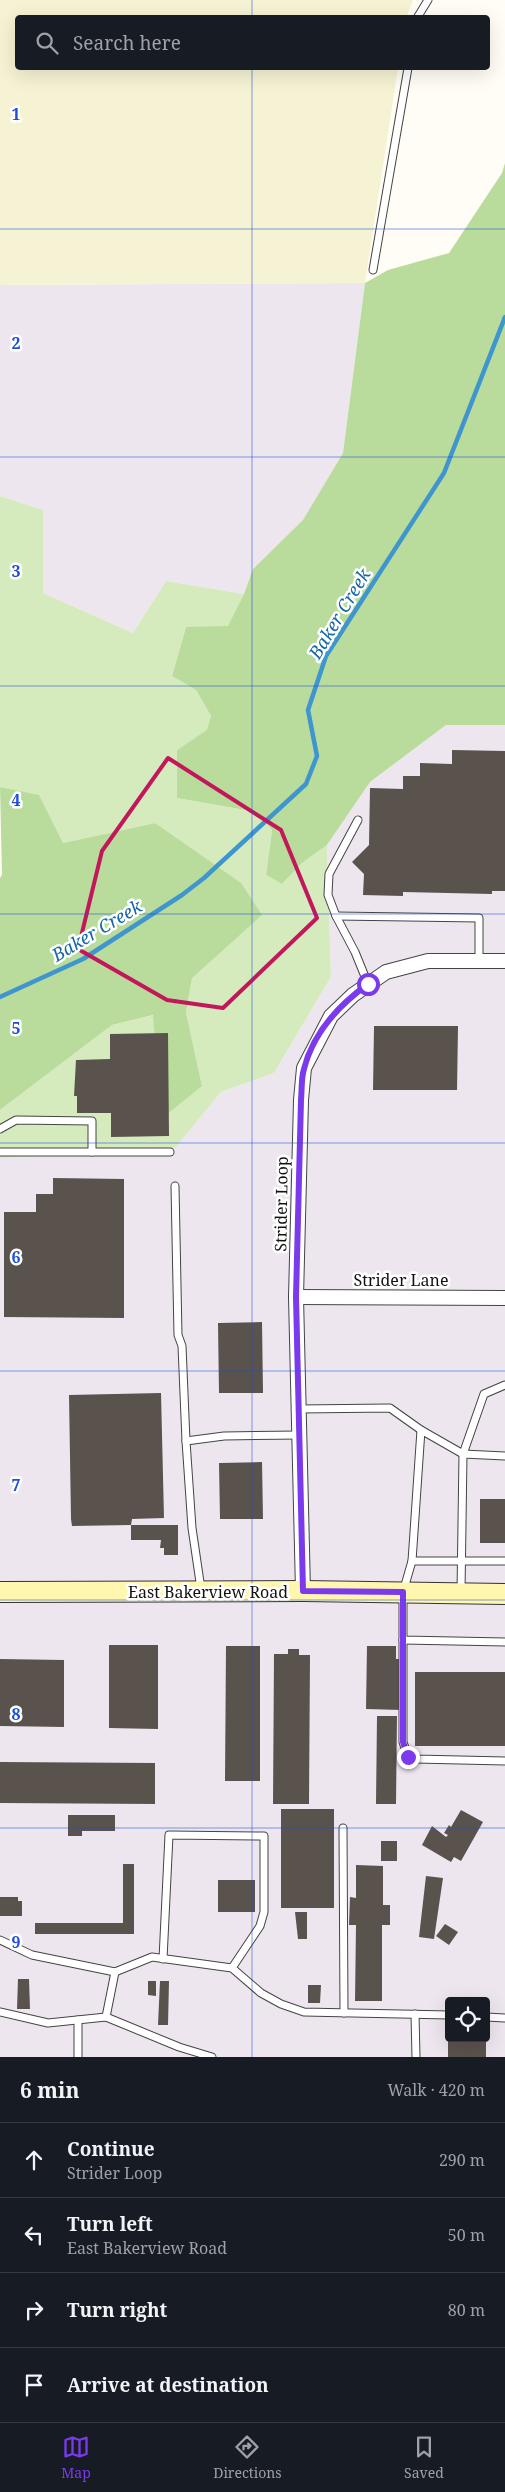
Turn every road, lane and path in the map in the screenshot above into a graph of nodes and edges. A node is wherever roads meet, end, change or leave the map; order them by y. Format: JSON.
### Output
{"nodes":[{"id":1,"x":428,"y":0,"type":"edge"},
{"id":2,"x":419,"y":15,"type":"edge"},
{"id":3,"x":408,"y":70,"type":"edge"},
{"id":4,"x":372,"y":270,"type":"dead end"},
{"id":5,"x":358,"y":820,"type":"dead end"},
{"id":6,"x":336,"y":916,"type":"junction"},
{"id":7,"x":479,"y":961,"type":"junction"},
{"id":8,"x":505,"y":961,"type":"edge"},
{"id":9,"x":368,"y":984,"type":"junction"},
{"id":10,"x":0,"y":1130,"type":"edge"},
{"id":11,"x":0,"y":1152,"type":"edge"},
{"id":12,"x":92,"y":1152,"type":"junction"},
{"id":13,"x":170,"y":1152,"type":"dead end"},
{"id":14,"x":175,"y":1186,"type":"dead end"},
{"id":15,"x":296,"y":1297,"type":"junction"},
{"id":16,"x":505,"y":1298,"type":"edge"},
{"id":17,"x":505,"y":1385,"type":"edge"},
{"id":18,"x":299,"y":1409,"type":"junction"},
{"id":19,"x":421,"y":1430,"type":"junction"},
{"id":20,"x":300,"y":1435,"type":"junction"},
{"id":21,"x":186,"y":1441,"type":"junction"},
{"id":22,"x":463,"y":1454,"type":"junction"},
{"id":23,"x":505,"y":1456,"type":"edge"},
{"id":24,"x":462,"y":1561,"type":"junction"},
{"id":25,"x":505,"y":1561,"type":"edge"},
{"id":26,"x":412,"y":1562,"type":"junction"},
{"id":27,"x":303,"y":1591,"type":"junction"},
{"id":28,"x":0,"y":1592,"type":"edge"},
{"id":29,"x":201,"y":1592,"type":"junction"},
{"id":30,"x":403,"y":1592,"type":"junction"},
{"id":31,"x":462,"y":1593,"type":"junction"},
{"id":32,"x":505,"y":1594,"type":"edge"},
{"id":33,"x":403,"y":1640,"type":"junction"},
{"id":34,"x":505,"y":1642,"type":"edge"},
{"id":35,"x":505,"y":1761,"type":"edge"},
{"id":36,"x":343,"y":1828,"type":"dead end"},
{"id":37,"x":0,"y":1940,"type":"edge"},
{"id":38,"x":163,"y":1959,"type":"junction"},
{"id":39,"x":232,"y":1968,"type":"junction"},
{"id":40,"x":115,"y":1972,"type":"junction"},
{"id":41,"x":0,"y":2012,"type":"edge"},
{"id":42,"x":344,"y":2013,"type":"junction"},
{"id":43,"x":415,"y":2014,"type":"junction"},
{"id":44,"x":445,"y":2015,"type":"edge"},
{"id":45,"x":106,"y":2017,"type":"junction"},
{"id":46,"x":490,"y":2017,"type":"edge"},
{"id":47,"x":505,"y":2018,"type":"edge"},
{"id":48,"x":78,"y":2020,"type":"junction"},
{"id":49,"x":78,"y":2057,"type":"edge"},
{"id":50,"x":212,"y":2057,"type":"edge"},
{"id":51,"x":416,"y":2057,"type":"edge"}],
"edges":[{"from":1,"to":2,"type":"lane"},
{"from":3,"to":4,"type":"lane"},
{"from":5,"to":6,"type":"lane"},
{"from":6,"to":7,"type":"lane"},
{"from":6,"to":9,"type":"lane"},
{"from":7,"to":8,"type":"street","name":"Strider Loop"},
{"from":7,"to":9,"type":"street","name":"Strider Loop"},
{"from":9,"to":15,"type":"street","name":"Strider Loop"},
{"from":10,"to":12,"type":"lane"},
{"from":11,"to":12,"type":"lane"},
{"from":12,"to":13,"type":"lane"},
{"from":14,"to":21,"type":"lane"},
{"from":15,"to":16,"type":"street","name":"Strider Lane"},
{"from":15,"to":18,"type":"street","name":"Strider Loop"},
{"from":17,"to":22,"type":"lane"},
{"from":18,"to":19,"type":"lane"},
{"from":18,"to":20,"type":"street","name":"Strider Loop"},
{"from":19,"to":22,"type":"lane"},
{"from":19,"to":26,"type":"lane"},
{"from":20,"to":21,"type":"lane"},
{"from":20,"to":27,"type":"street","name":"Strider Loop"},
{"from":21,"to":29,"type":"lane"},
{"from":22,"to":23,"type":"lane"},
{"from":22,"to":24,"type":"lane"},
{"from":24,"to":25,"type":"lane"},
{"from":24,"to":26,"type":"lane"},
{"from":24,"to":31,"type":"lane"},
{"from":26,"to":30,"type":"lane"},
{"from":27,"to":29,"type":"main road","name":"East Bakerview Road"},
{"from":27,"to":30,"type":"main road","name":"East Bakerview Road"},
{"from":28,"to":29,"type":"main road","name":"East Bakerview Road"},
{"from":30,"to":31,"type":"main road","name":"East Bakerview Road"},
{"from":30,"to":33,"type":"lane"},
{"from":31,"to":32,"type":"main road","name":"East Bakerview Road"},
{"from":33,"to":34,"type":"lane"},
{"from":33,"to":35,"type":"lane"},
{"from":36,"to":42,"type":"lane"},
{"from":37,"to":40,"type":"lane"},
{"from":38,"to":39,"type":"lane"},
{"from":38,"to":39,"type":"lane"},
{"from":38,"to":40,"type":"lane"},
{"from":39,"to":42,"type":"lane"},
{"from":40,"to":45,"type":"lane"},
{"from":41,"to":48,"type":"lane"},
{"from":42,"to":43,"type":"lane"},
{"from":43,"to":44,"type":"lane"},
{"from":43,"to":51,"type":"lane"},
{"from":45,"to":48,"type":"lane"},
{"from":45,"to":50,"type":"lane"},
{"from":46,"to":47,"type":"lane"},
{"from":48,"to":49,"type":"lane"}]}
